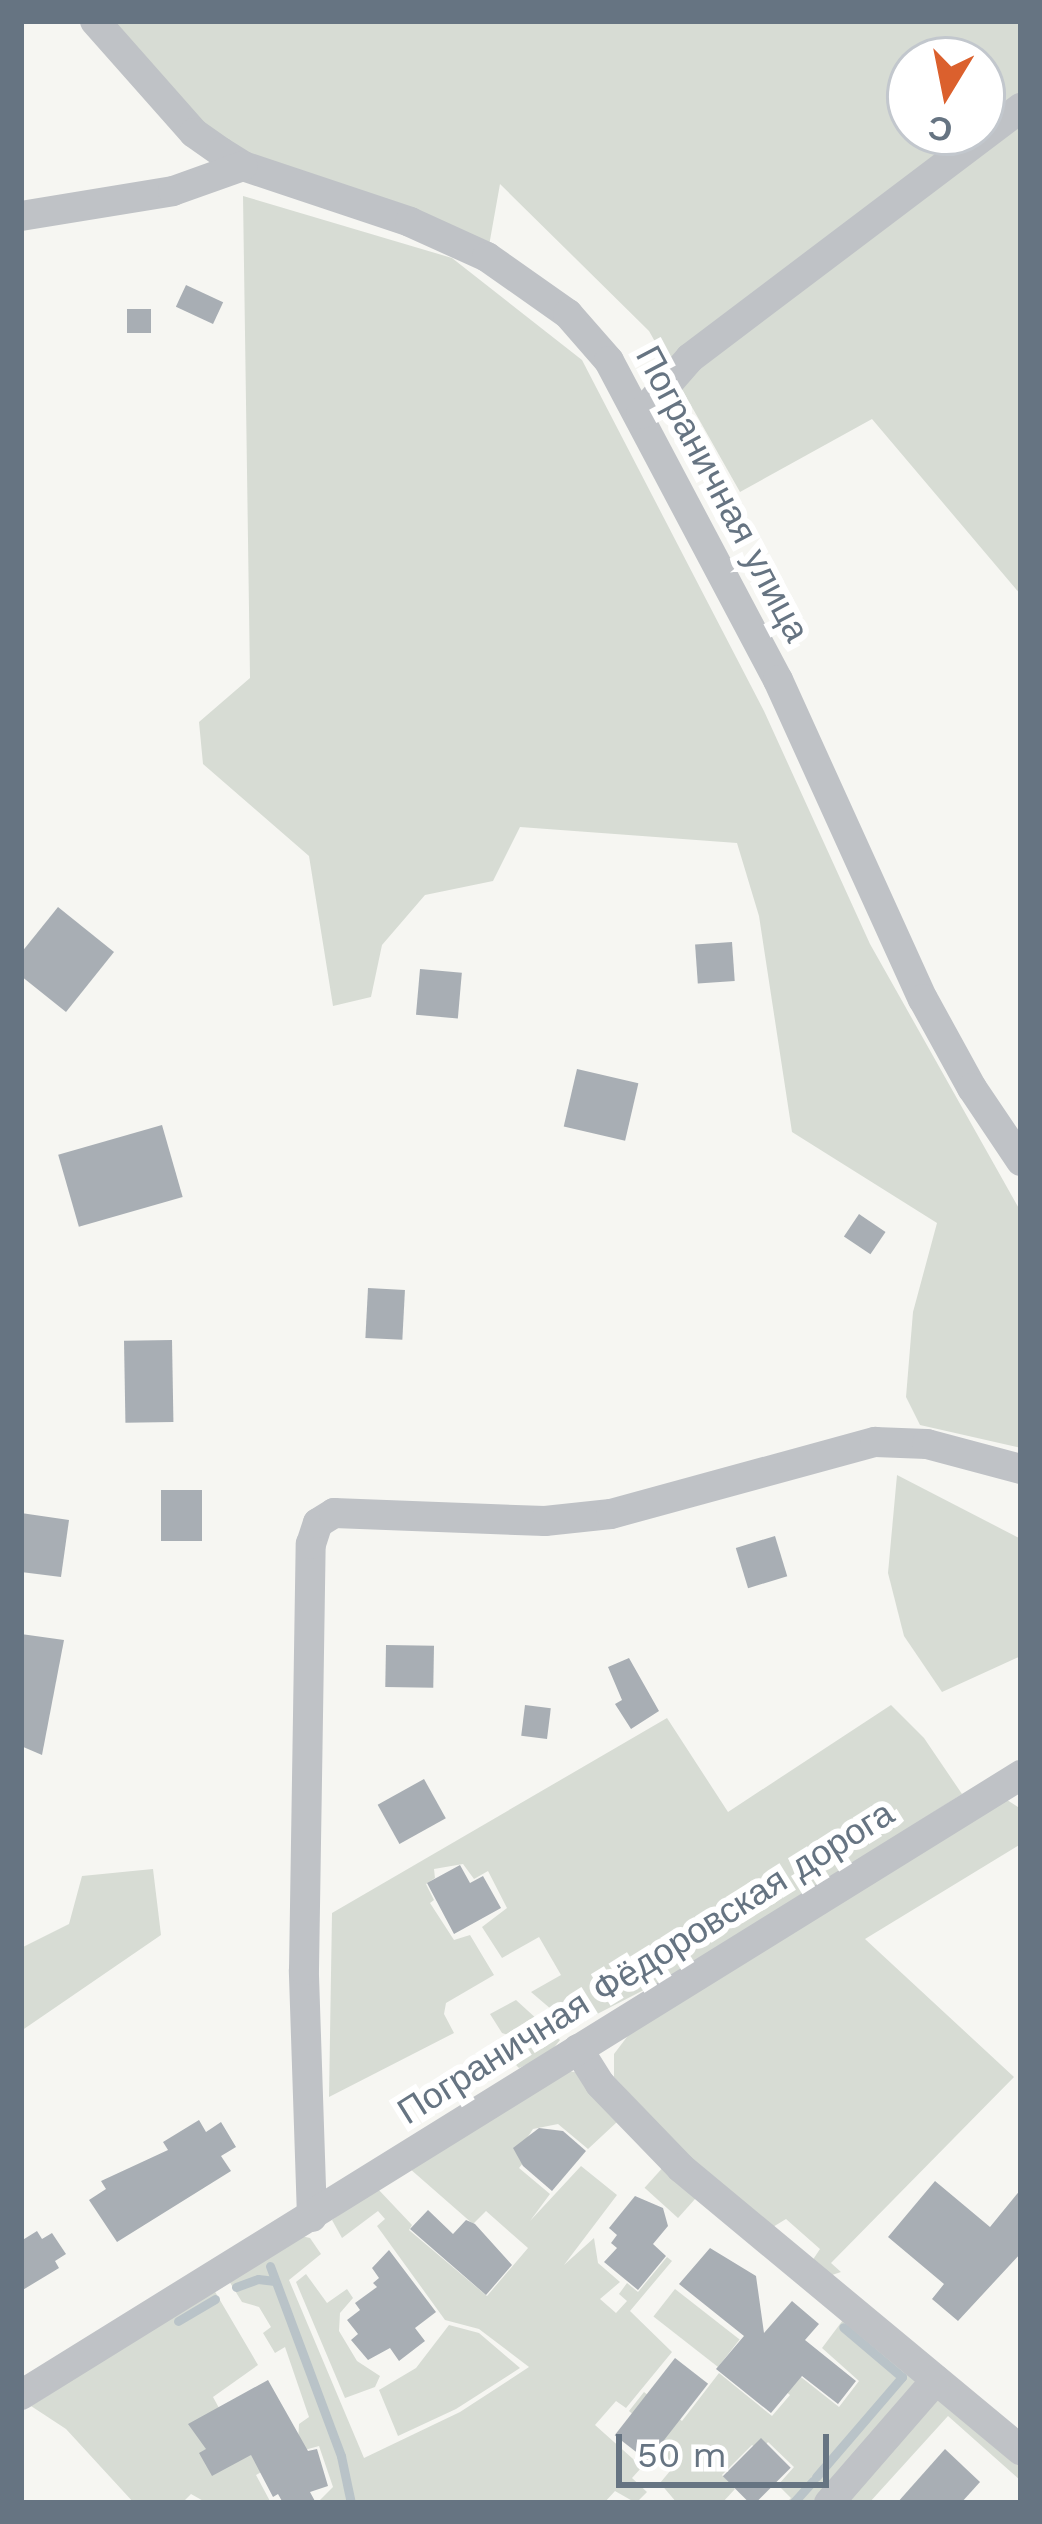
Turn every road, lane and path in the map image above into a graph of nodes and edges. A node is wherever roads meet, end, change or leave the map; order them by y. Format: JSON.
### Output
{"nodes":[{"id":1,"x":95,"y":21,"type":"edge"},
{"id":2,"x":1021,"y":108,"type":"edge"},
{"id":3,"x":243,"y":166,"type":"junction"},
{"id":4,"x":21,"y":217,"type":"edge"},
{"id":5,"x":641,"y":414,"type":"junction"},
{"id":6,"x":1021,"y":1161,"type":"edge"},
{"id":7,"x":1021,"y":1469,"type":"edge"},
{"id":8,"x":1021,"y":1775,"type":"edge"},
{"id":9,"x":578,"y":2049,"type":"junction"},
{"id":10,"x":312,"y":2217,"type":"junction"},
{"id":11,"x":936,"y":2380,"type":"junction"},
{"id":12,"x":21,"y":2395,"type":"edge"},
{"id":13,"x":1021,"y":2450,"type":"edge"},
{"id":14,"x":829,"y":2503,"type":"edge"}],
"edges":[{"from":1,"to":3,"type":"street","name":"Пограничная улица"},
{"from":2,"to":5,"type":"street"},
{"from":3,"to":4,"type":"street"},
{"from":3,"to":5,"type":"street","name":"Пограничная улица"},
{"from":5,"to":6,"type":"street","name":"Пограничная улица"},
{"from":7,"to":10,"type":"street"},
{"from":8,"to":9,"type":"street","name":"Пограничная Фёдоровская дорога"},
{"from":9,"to":10,"type":"street","name":"Пограничная Фёдоровская дорога"},
{"from":9,"to":11,"type":"street"},
{"from":10,"to":12,"type":"street","name":"Пограничная Фёдоровская дорога"},
{"from":11,"to":13,"type":"street"},
{"from":11,"to":14,"type":"street"}]}
